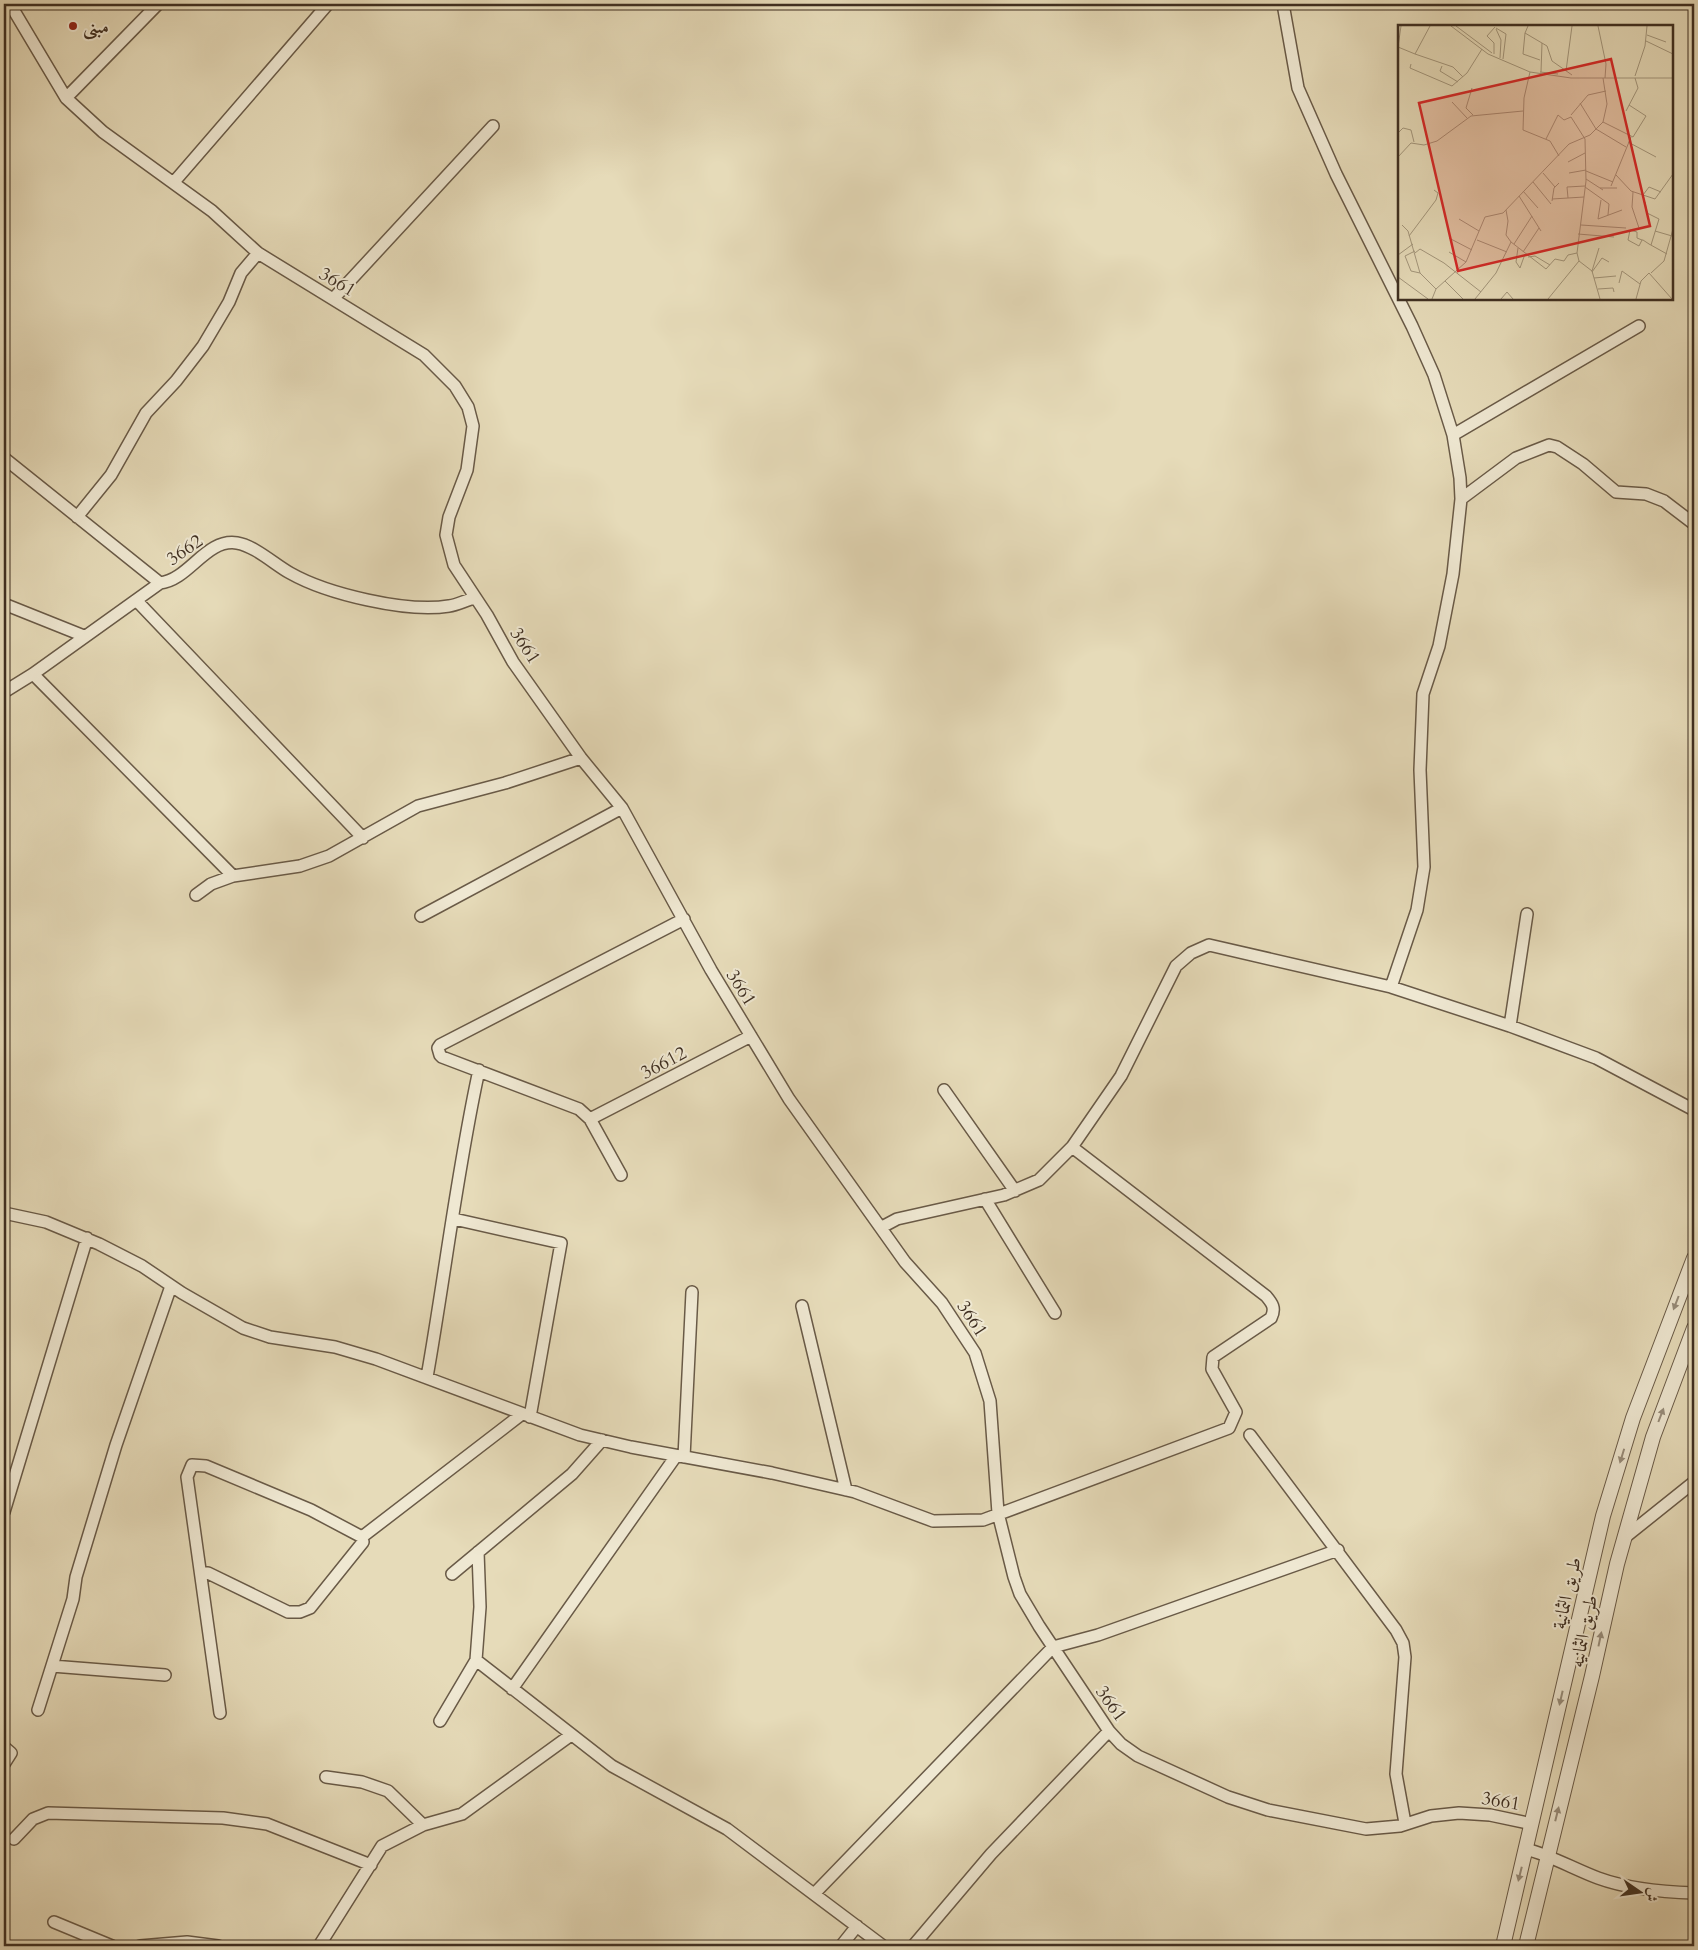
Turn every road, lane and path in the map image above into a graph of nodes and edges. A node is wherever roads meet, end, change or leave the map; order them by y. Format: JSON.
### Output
{"nodes":[{"id":1,"x":10,"y":4,"type":"edge"},
{"id":2,"x":158,"y":4,"type":"edge"},
{"id":3,"x":328,"y":4,"type":"edge"},
{"id":4,"x":1283,"y":4,"type":"edge"},
{"id":5,"x":66,"y":98,"type":"junction"},
{"id":6,"x":493,"y":126,"type":"dead end"},
{"id":7,"x":174,"y":182,"type":"junction"},
{"id":8,"x":258,"y":253,"type":"junction"},
{"id":9,"x":1398,"y":298,"type":"edge"},
{"id":10,"x":333,"y":299,"type":"junction"},
{"id":11,"x":1399,"y":300,"type":"edge"},
{"id":12,"x":1639,"y":326,"type":"dead end"},
{"id":13,"x":1453,"y":435,"type":"junction"},
{"id":14,"x":4,"y":458,"type":"edge"},
{"id":15,"x":1461,"y":499,"type":"junction"},
{"id":16,"x":77,"y":517,"type":"junction"},
{"id":17,"x":1694,"y":524,"type":"edge"},
{"id":18,"x":160,"y":583,"type":"junction"},
{"id":19,"x":475,"y":598,"type":"junction"},
{"id":20,"x":136,"y":600,"type":"junction"},
{"id":21,"x":4,"y":604,"type":"edge"},
{"id":22,"x":84,"y":636,"type":"junction"},
{"id":23,"x":32,"y":674,"type":"junction"},
{"id":24,"x":7,"y":685,"type":"edge"},
{"id":25,"x":581,"y":758,"type":"junction"},
{"id":26,"x":622,"y":808,"type":"junction"},
{"id":27,"x":363,"y":838,"type":"junction"},
{"id":28,"x":234,"y":876,"type":"junction"},
{"id":29,"x":196,"y":895,"type":"dead end"},
{"id":30,"x":1527,"y":914,"type":"dead end"},
{"id":31,"x":421,"y":916,"type":"dead end"},
{"id":32,"x":684,"y":919,"type":"junction"},
{"id":33,"x":1390,"y":987,"type":"junction"},
{"id":34,"x":1510,"y":1026,"type":"junction"},
{"id":35,"x":751,"y":1036,"type":"junction"},
{"id":36,"x":478,"y":1070,"type":"junction"},
{"id":37,"x":944,"y":1090,"type":"dead end"},
{"id":38,"x":1694,"y":1110,"type":"edge"},
{"id":39,"x":590,"y":1119,"type":"junction"},
{"id":40,"x":1072,"y":1147,"type":"junction"},
{"id":41,"x":621,"y":1175,"type":"dead end"},
{"id":42,"x":1015,"y":1191,"type":"junction"},
{"id":43,"x":985,"y":1199,"type":"junction"},
{"id":44,"x":4,"y":1213,"type":"edge"},
{"id":45,"x":454,"y":1219,"type":"junction"},
{"id":46,"x":882,"y":1227,"type":"junction"},
{"id":47,"x":87,"y":1238,"type":"junction"},
{"id":48,"x":1694,"y":1258,"type":"edge"},
{"id":49,"x":171,"y":1286,"type":"junction"},
{"id":50,"x":692,"y":1292,"type":"dead end"},
{"id":51,"x":802,"y":1306,"type":"dead end"},
{"id":52,"x":1056,"y":1313,"type":"dead end"},
{"id":53,"x":1694,"y":1328,"type":"edge"},
{"id":54,"x":427,"y":1377,"type":"junction"},
{"id":55,"x":526,"y":1416,"type":"junction"},
{"id":56,"x":1250,"y":1435,"type":"dead end"},
{"id":57,"x":602,"y":1440,"type":"junction"},
{"id":58,"x":680,"y":1457,"type":"junction"},
{"id":59,"x":1694,"y":1482,"type":"edge"},
{"id":60,"x":846,"y":1490,"type":"junction"},
{"id":61,"x":1689,"y":1491,"type":"edge"},
{"id":62,"x":4,"y":1512,"type":"edge"},
{"id":63,"x":998,"y":1514,"type":"junction"},
{"id":64,"x":362,"y":1537,"type":"junction"},
{"id":65,"x":1624,"y":1538,"type":"junction"},
{"id":66,"x":1338,"y":1550,"type":"junction"},
{"id":67,"x":478,"y":1552,"type":"junction"},
{"id":68,"x":201,"y":1573,"type":"junction"},
{"id":69,"x":452,"y":1574,"type":"dead end"},
{"id":70,"x":1054,"y":1647,"type":"junction"},
{"id":71,"x":476,"y":1660,"type":"junction"},
{"id":72,"x":52,"y":1666,"type":"junction"},
{"id":73,"x":165,"y":1675,"type":"dead end"},
{"id":74,"x":512,"y":1689,"type":"junction"},
{"id":75,"x":38,"y":1710,"type":"dead end"},
{"id":76,"x":220,"y":1714,"type":"dead end"},
{"id":77,"x":440,"y":1721,"type":"dead end"},
{"id":78,"x":1109,"y":1731,"type":"junction"},
{"id":79,"x":571,"y":1735,"type":"junction"},
{"id":80,"x":4,"y":1747,"type":"edge"},
{"id":81,"x":4,"y":1764,"type":"edge"},
{"id":82,"x":326,"y":1777,"type":"dead end"},
{"id":83,"x":1405,"y":1824,"type":"junction"},
{"id":84,"x":1532,"y":1824,"type":"junction"},
{"id":85,"x":423,"y":1825,"type":"junction"},
{"id":86,"x":14,"y":1840,"type":"dead end"},
{"id":87,"x":1526,"y":1849,"type":"junction"},
{"id":88,"x":1546,"y":1854,"type":"junction"},
{"id":89,"x":371,"y":1865,"type":"junction"},
{"id":90,"x":1694,"y":1893,"type":"edge"},
{"id":91,"x":814,"y":1894,"type":"junction"},
{"id":92,"x":54,"y":1922,"type":"dead end"},
{"id":93,"x":857,"y":1926,"type":"junction"},
{"id":94,"x":112,"y":1946,"type":"edge"},
{"id":95,"x":140,"y":1946,"type":"edge"},
{"id":96,"x":218,"y":1946,"type":"edge"},
{"id":97,"x":319,"y":1946,"type":"edge"},
{"id":98,"x":841,"y":1946,"type":"edge"},
{"id":99,"x":883,"y":1946,"type":"edge"},
{"id":100,"x":913,"y":1946,"type":"edge"},
{"id":101,"x":1503,"y":1946,"type":"edge"},
{"id":102,"x":1526,"y":1946,"type":"edge"}],
"edges":[{"from":1,"to":5,"type":"street","name":"3661"},
{"from":2,"to":5,"type":"street"},
{"from":3,"to":7,"type":"street"},
{"from":4,"to":9,"type":"street"},
{"from":5,"to":7,"type":"street","name":"3661"},
{"from":6,"to":10,"type":"street"},
{"from":7,"to":8,"type":"street","name":"3661"},
{"from":8,"to":10,"type":"street","name":"3661"},
{"from":8,"to":16,"type":"street"},
{"from":10,"to":19,"type":"street","name":"3661"},
{"from":11,"to":13,"type":"street"},
{"from":12,"to":13,"type":"street"},
{"from":13,"to":15,"type":"street"},
{"from":14,"to":16,"type":"street","name":"3662"},
{"from":15,"to":17,"type":"street"},
{"from":15,"to":33,"type":"street"},
{"from":16,"to":18,"type":"street","name":"3662"},
{"from":18,"to":19,"type":"street","name":"3662"},
{"from":18,"to":20,"type":"street"},
{"from":19,"to":25,"type":"street","name":"3661"},
{"from":20,"to":22,"type":"street"},
{"from":20,"to":27,"type":"street"},
{"from":21,"to":22,"type":"street"},
{"from":22,"to":23,"type":"street"},
{"from":23,"to":24,"type":"street"},
{"from":23,"to":28,"type":"street"},
{"from":25,"to":26,"type":"street","name":"3661"},
{"from":25,"to":27,"type":"street"},
{"from":26,"to":31,"type":"street"},
{"from":26,"to":32,"type":"street","name":"3661"},
{"from":27,"to":28,"type":"street"},
{"from":28,"to":29,"type":"street"},
{"from":30,"to":34,"type":"street"},
{"from":32,"to":35,"type":"street","name":"3661"},
{"from":32,"to":36,"type":"street"},
{"from":33,"to":34,"type":"street"},
{"from":33,"to":40,"type":"street"},
{"from":34,"to":38,"type":"street"},
{"from":35,"to":39,"type":"street","name":"36612"},
{"from":35,"to":46,"type":"street","name":"3661"},
{"from":36,"to":39,"type":"street"},
{"from":36,"to":45,"type":"street"},
{"from":37,"to":42,"type":"street"},
{"from":39,"to":41,"type":"street"},
{"from":40,"to":42,"type":"street"},
{"from":40,"to":63,"type":"street"},
{"from":42,"to":43,"type":"street"},
{"from":43,"to":46,"type":"street"},
{"from":43,"to":52,"type":"street"},
{"from":44,"to":47,"type":"street"},
{"from":45,"to":54,"type":"street"},
{"from":45,"to":55,"type":"street"},
{"from":46,"to":63,"type":"street","name":"3661"},
{"from":47,"to":49,"type":"street"},
{"from":47,"to":62,"type":"street"},
{"from":48,"to":84,"type":"street","name":"طريق الثمانية","one_way":true},
{"from":49,"to":54,"type":"street"},
{"from":49,"to":72,"type":"street"},
{"from":50,"to":58,"type":"street"},
{"from":51,"to":60,"type":"street"},
{"from":65,"to":53,"type":"street","name":"طريق الثمانيه","one_way":true},
{"from":54,"to":55,"type":"street"},
{"from":55,"to":57,"type":"street"},
{"from":55,"to":64,"type":"street"},
{"from":56,"to":66,"type":"street"},
{"from":57,"to":58,"type":"street"},
{"from":57,"to":67,"type":"street"},
{"from":58,"to":60,"type":"street"},
{"from":58,"to":74,"type":"street"},
{"from":59,"to":61,"type":"street"},
{"from":60,"to":63,"type":"street"},
{"from":61,"to":65,"type":"street"},
{"from":63,"to":70,"type":"street","name":"3661"},
{"from":64,"to":68,"type":"street"},
{"from":64,"to":68,"type":"street"},
{"from":88,"to":65,"type":"street","name":"طريق الثمانيه","one_way":true},
{"from":66,"to":70,"type":"street"},
{"from":66,"to":83,"type":"street"},
{"from":67,"to":69,"type":"street"},
{"from":67,"to":71,"type":"street"},
{"from":68,"to":76,"type":"street"},
{"from":70,"to":78,"type":"street","name":"3661"},
{"from":70,"to":91,"type":"street"},
{"from":71,"to":74,"type":"street"},
{"from":71,"to":77,"type":"street"},
{"from":72,"to":73,"type":"street"},
{"from":72,"to":75,"type":"street"},
{"from":74,"to":79,"type":"street"},
{"from":78,"to":83,"type":"street","name":"3661"},
{"from":78,"to":100,"type":"street"},
{"from":79,"to":85,"type":"street"},
{"from":79,"to":91,"type":"street"},
{"from":80,"to":81,"type":"street"},
{"from":82,"to":85,"type":"street"},
{"from":83,"to":84,"type":"street","name":"3661"},
{"from":84,"to":87,"type":"street","name":"طريق الثمانية"},
{"from":85,"to":89,"type":"street"},
{"from":86,"to":89,"type":"street"},
{"from":87,"to":88,"type":"street"},
{"from":87,"to":101,"type":"street","name":"طريق الثمانية","one_way":true},
{"from":88,"to":90,"type":"street"},
{"from":88,"to":102,"type":"street","name":"طريق الثمانيه"},
{"from":89,"to":97,"type":"street"},
{"from":91,"to":93,"type":"street"},
{"from":92,"to":94,"type":"street"},
{"from":93,"to":98,"type":"street"},
{"from":93,"to":99,"type":"street"},
{"from":95,"to":96,"type":"street"}]}
